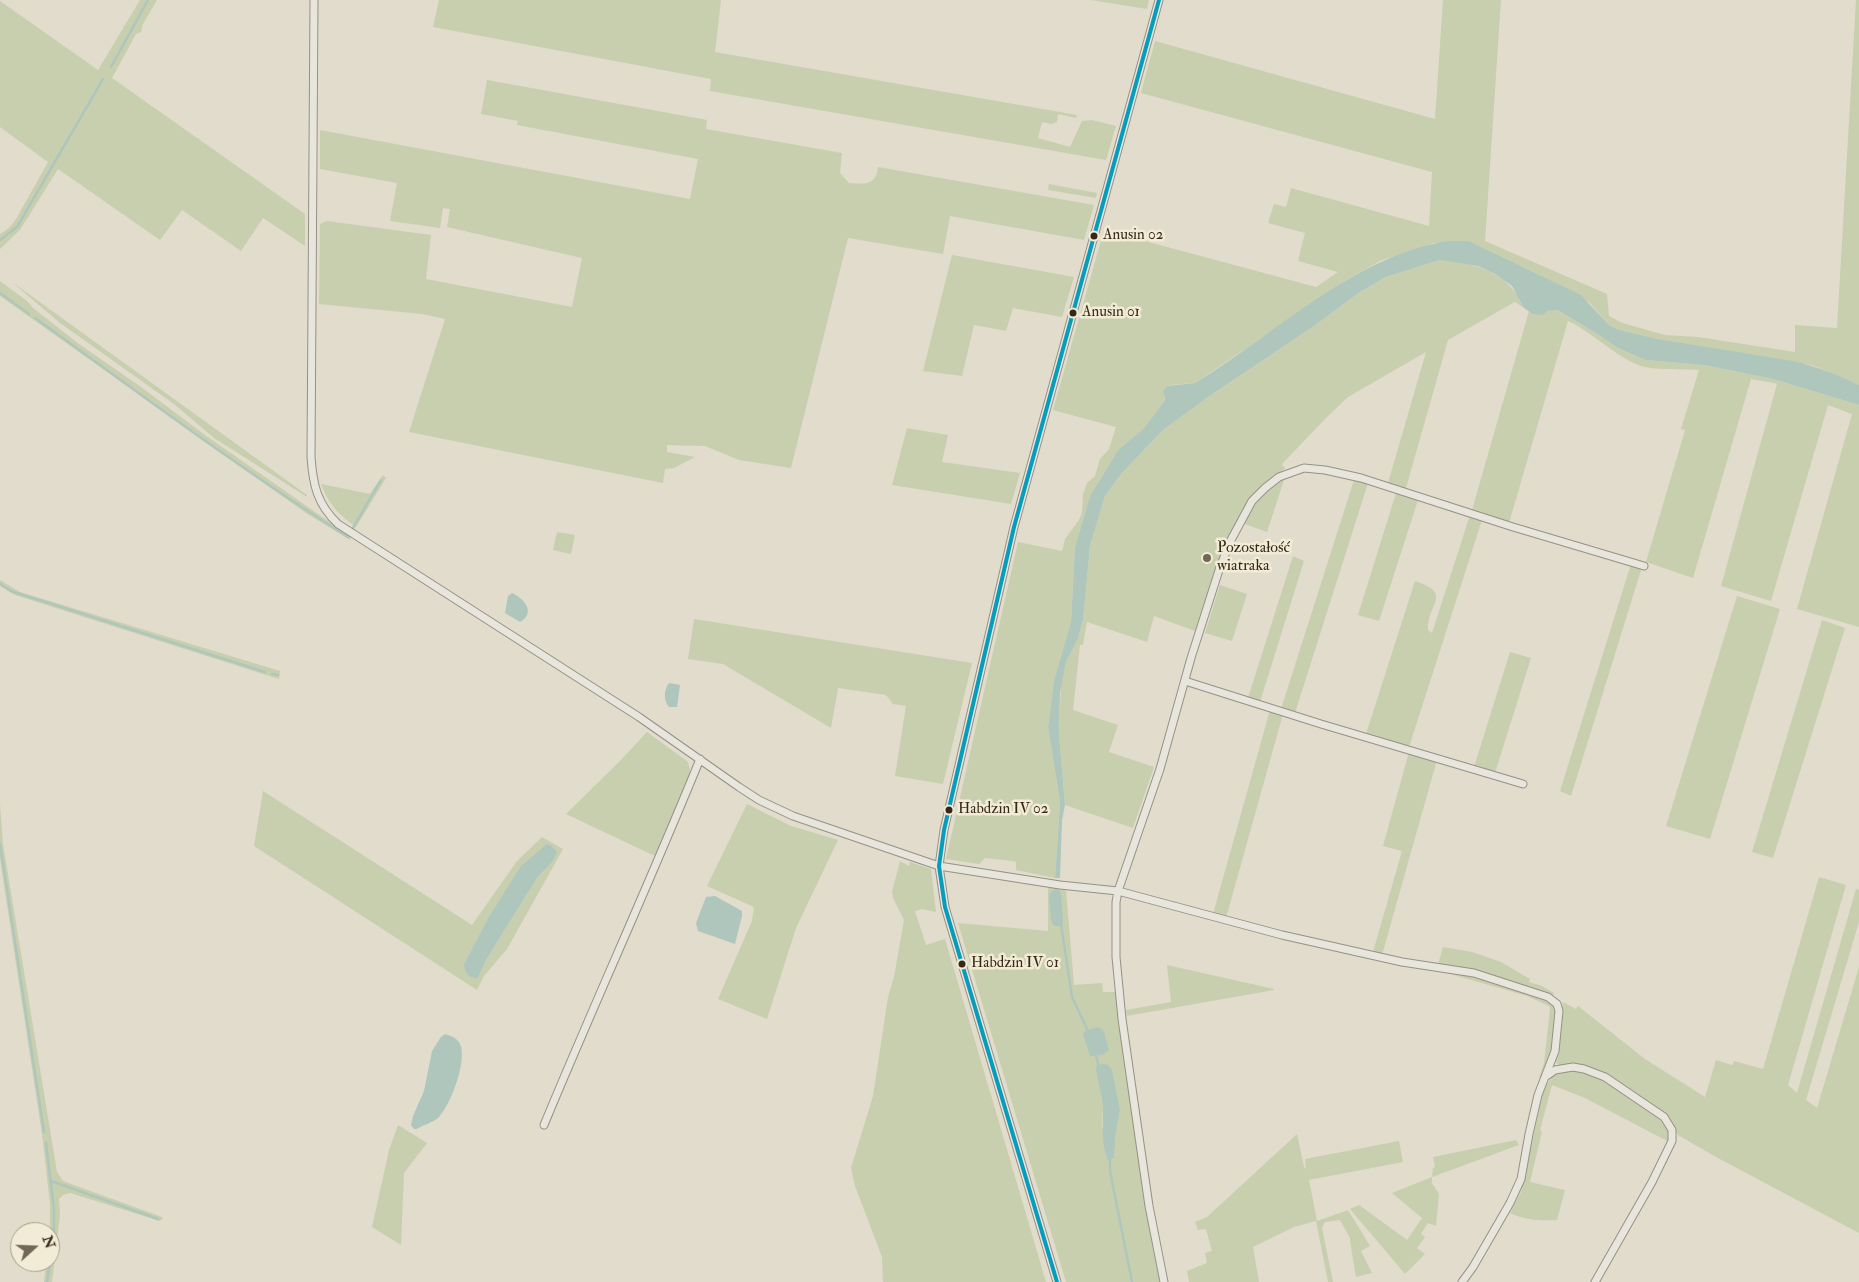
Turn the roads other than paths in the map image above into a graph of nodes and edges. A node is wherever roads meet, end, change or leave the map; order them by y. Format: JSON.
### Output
{"nodes":[{"id":1,"x":314,"y":0,"type":"edge"},
{"id":2,"x":1159,"y":0,"type":"edge"},
{"id":3,"x":1644,"y":566,"type":"dead end"},
{"id":4,"x":1185,"y":680,"type":"junction"},
{"id":5,"x":700,"y":759,"type":"junction"},
{"id":6,"x":1523,"y":784,"type":"dead end"},
{"id":7,"x":939,"y":866,"type":"junction"},
{"id":8,"x":1118,"y":891,"type":"junction"},
{"id":9,"x":1546,"y":1077,"type":"junction"},
{"id":10,"x":544,"y":1124,"type":"dead end"},
{"id":11,"x":1057,"y":1282,"type":"edge"},
{"id":12,"x":1164,"y":1282,"type":"edge"},
{"id":13,"x":1462,"y":1282,"type":"edge"},
{"id":14,"x":1595,"y":1282,"type":"edge"}],
"edges":[{"from":1,"to":5,"type":"street"},
{"from":2,"to":7,"type":"street"},
{"from":3,"to":4,"type":"street"},
{"from":4,"to":6,"type":"street"},
{"from":4,"to":8,"type":"street"},
{"from":5,"to":7,"type":"street"},
{"from":5,"to":10,"type":"street"},
{"from":7,"to":8,"type":"street"},
{"from":7,"to":11,"type":"street"},
{"from":8,"to":9,"type":"street"},
{"from":8,"to":12,"type":"street"},
{"from":9,"to":13,"type":"street"},
{"from":9,"to":14,"type":"street"}]}
